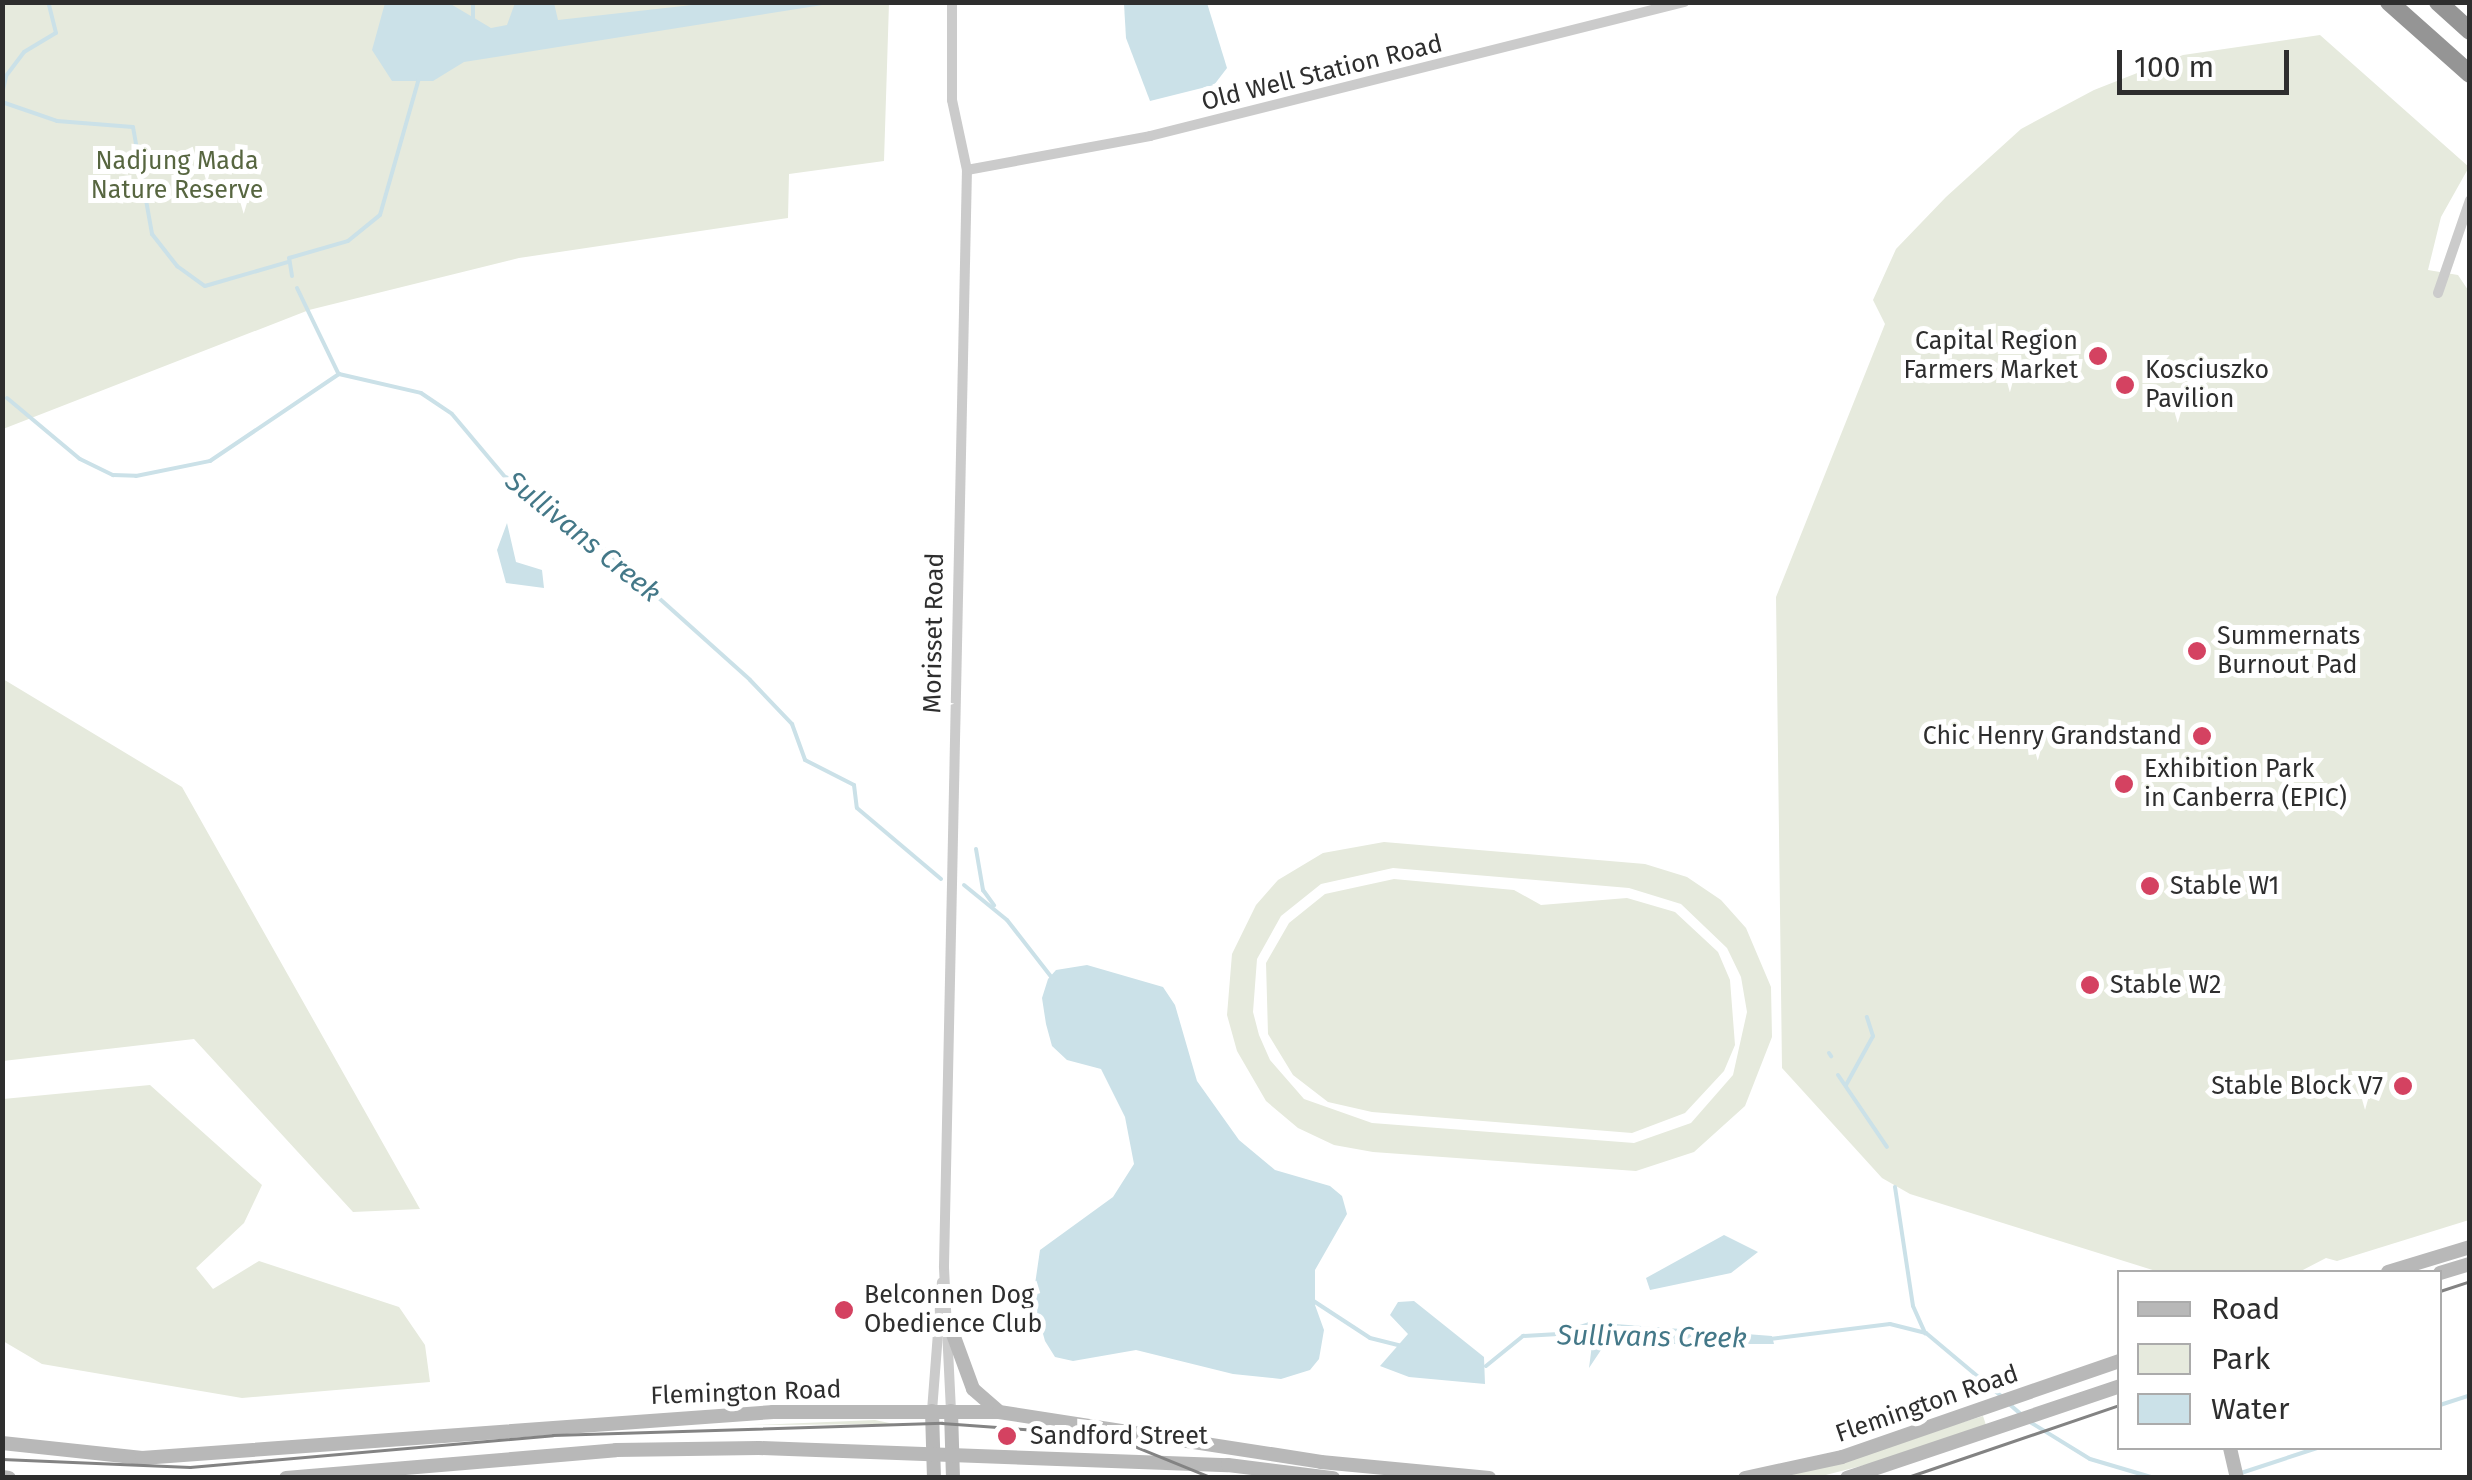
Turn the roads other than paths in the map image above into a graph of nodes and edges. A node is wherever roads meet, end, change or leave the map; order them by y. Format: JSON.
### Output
{"nodes":[{"id":1,"x":952,"y":2,"type":"edge"},
{"id":2,"x":1684,"y":2,"type":"edge"},
{"id":3,"x":2389,"y":2,"type":"edge"},
{"id":4,"x":2438,"y":2,"type":"edge"},
{"id":5,"x":2470,"y":31,"type":"edge"},
{"id":6,"x":2470,"y":74,"type":"edge"},
{"id":7,"x":967,"y":170,"type":"junction"},
{"id":8,"x":2470,"y":200,"type":"edge"},
{"id":9,"x":2438,"y":294,"type":"dead end"},
{"id":10,"x":2470,"y":1246,"type":"edge"},
{"id":11,"x":2470,"y":1264,"type":"edge"},
{"id":12,"x":944,"y":1266,"type":"junction"},
{"id":13,"x":2394,"y":1270,"type":"edge"},
{"id":14,"x":2442,"y":1272,"type":"edge"},
{"id":15,"x":950,"y":1326,"type":"junction"},
{"id":16,"x":2117,"y":1362,"type":"edge"},
{"id":17,"x":2117,"y":1387,"type":"edge"},
{"id":18,"x":932,"y":1411,"type":"junction"},
{"id":19,"x":951,"y":1411,"type":"junction"},
{"id":20,"x":999,"y":1412,"type":"junction"},
{"id":21,"x":2,"y":1443,"type":"edge"},
{"id":22,"x":2,"y":1452,"type":"edge"},
{"id":23,"x":934,"y":1452,"type":"junction"},
{"id":24,"x":2231,"y":1452,"type":"edge"},
{"id":25,"x":952,"y":1454,"type":"junction"},
{"id":26,"x":142,"y":1458,"type":"junction"},
{"id":27,"x":286,"y":1478,"type":"edge"},
{"id":28,"x":934,"y":1478,"type":"edge"},
{"id":29,"x":952,"y":1478,"type":"edge"},
{"id":30,"x":1333,"y":1478,"type":"edge"},
{"id":31,"x":1489,"y":1478,"type":"edge"},
{"id":32,"x":1745,"y":1478,"type":"edge"},
{"id":33,"x":1846,"y":1478,"type":"edge"},
{"id":34,"x":2237,"y":1478,"type":"edge"}],
"edges":[{"from":1,"to":7,"type":"street","name":"Morisset Road"},
{"from":2,"to":7,"type":"street","name":"Old Well Station Road"},
{"from":3,"to":6,"type":"highway"},
{"from":4,"to":5,"type":"highway"},
{"from":7,"to":12,"type":"street","name":"Morisset Road"},
{"from":8,"to":9,"type":"street"},
{"from":10,"to":13,"type":"main road"},
{"from":11,"to":14,"type":"main road"},
{"from":12,"to":15,"type":"street","name":"Morisset Road"},
{"from":12,"to":18,"type":"street","name":"Morisset Road"},
{"from":15,"to":19,"type":"street","name":"Morisset Road"},
{"from":15,"to":20,"type":"main road"},
{"from":16,"to":32,"type":"main road","name":"Flemington Road"},
{"from":17,"to":33,"type":"main road","name":"Flemington Road"},
{"from":18,"to":19,"type":"main road","name":"Flemington Road"},
{"from":18,"to":23,"type":"main road","name":"Morisset Road"},
{"from":18,"to":26,"type":"main road","name":"Flemington Road"},
{"from":19,"to":20,"type":"main road","name":"Flemington Road"},
{"from":19,"to":25,"type":"main road"},
{"from":20,"to":31,"type":"main road","name":"Flemington Road"},
{"from":21,"to":26,"type":"main road","name":"Flemington Road"},
{"from":22,"to":26,"type":"main road"},
{"from":23,"to":25,"type":"main road"},
{"from":23,"to":27,"type":"main road"},
{"from":23,"to":28,"type":"main road"},
{"from":24,"to":34,"type":"main road"},
{"from":25,"to":29,"type":"main road"},
{"from":25,"to":30,"type":"main road"}]}
